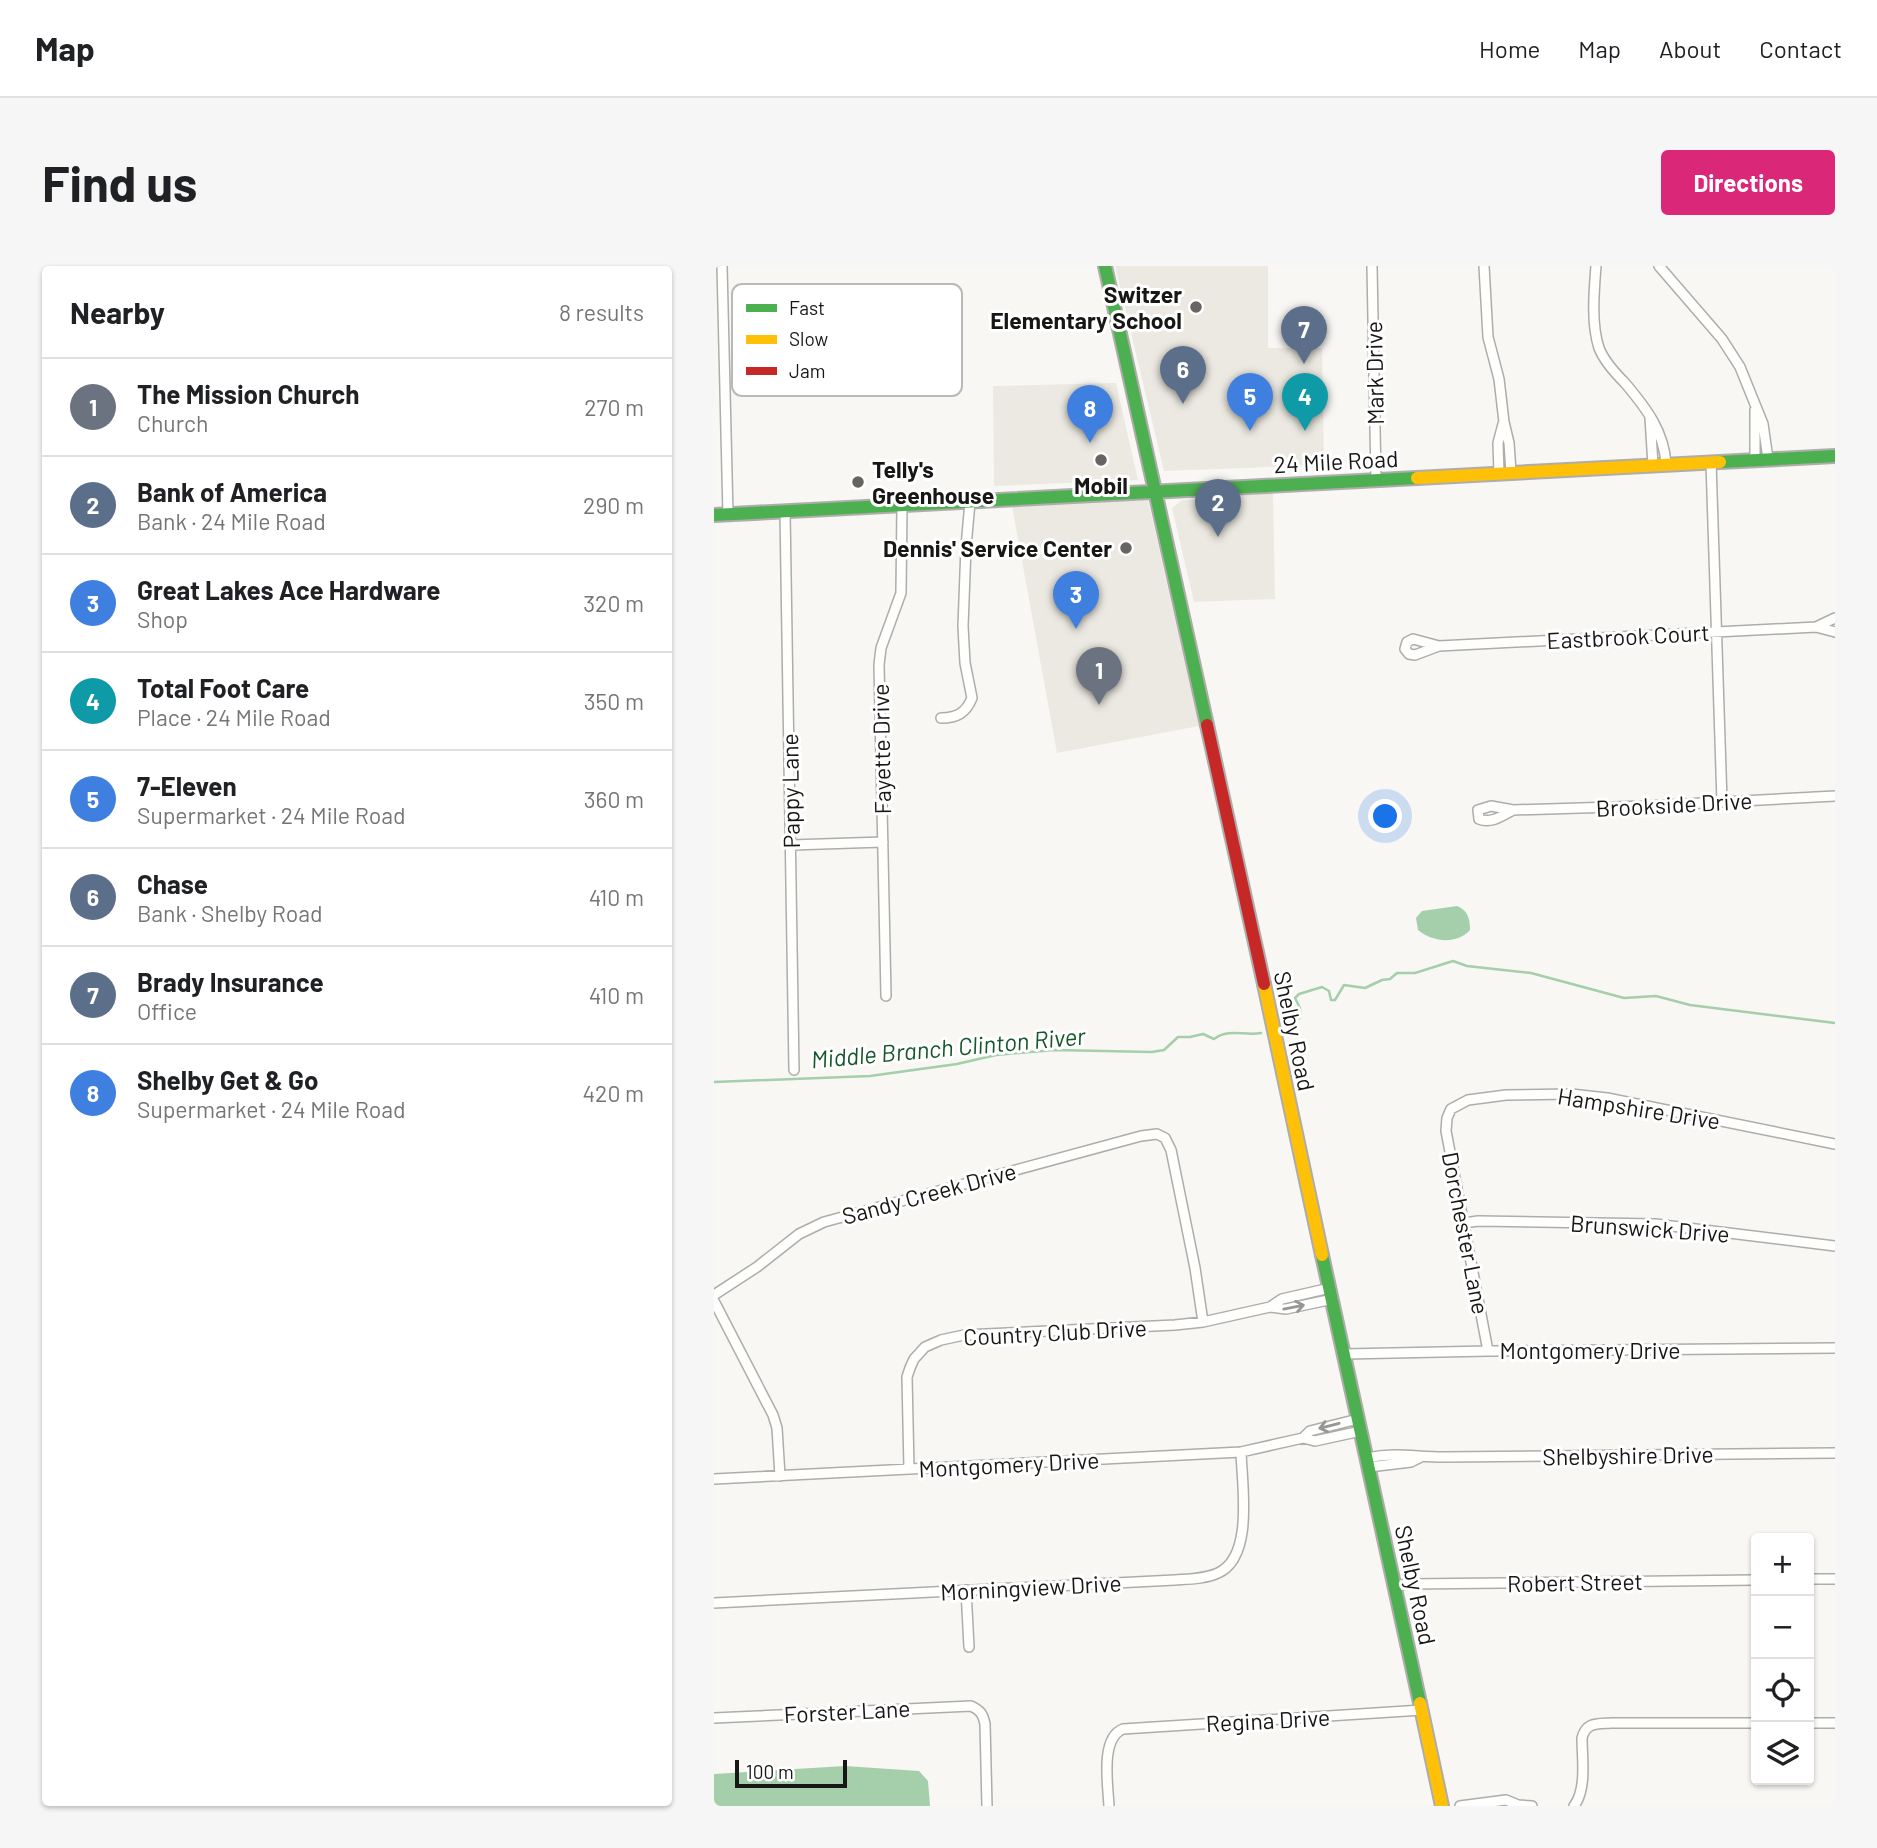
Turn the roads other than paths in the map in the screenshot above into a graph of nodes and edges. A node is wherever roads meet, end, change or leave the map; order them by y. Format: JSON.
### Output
{"nodes":[{"id":1,"x":722,"y":266,"type":"edge"},
{"id":2,"x":1105,"y":266,"type":"edge"},
{"id":3,"x":1372,"y":266,"type":"edge"},
{"id":4,"x":1484,"y":266,"type":"edge"},
{"id":5,"x":1596,"y":266,"type":"edge"},
{"id":6,"x":1659,"y":266,"type":"edge"},
{"id":7,"x":1835,"y":456,"type":"edge"},
{"id":8,"x":1761,"y":459,"type":"junction"},
{"id":9,"x":1711,"y":462,"type":"junction"},
{"id":10,"x":1659,"y":465,"type":"junction"},
{"id":11,"x":1505,"y":472,"type":"junction"},
{"id":12,"x":1376,"y":480,"type":"junction"},
{"id":13,"x":1155,"y":492,"type":"junction"},
{"id":14,"x":970,"y":502,"type":"junction"},
{"id":15,"x":902,"y":506,"type":"junction"},
{"id":16,"x":785,"y":512,"type":"junction"},
{"id":17,"x":714,"y":515,"type":"edge"},
{"id":18,"x":728,"y":515,"type":"junction"},
{"id":19,"x":1835,"y":618,"type":"edge"},
{"id":20,"x":1816,"y":627,"type":"junction"},
{"id":21,"x":1717,"y":631,"type":"junction"},
{"id":22,"x":1835,"y":632,"type":"edge"},
{"id":23,"x":1439,"y":646,"type":"dead end"},
{"id":24,"x":941,"y":718,"type":"dead end"},
{"id":25,"x":1835,"y":796,"type":"edge"},
{"id":26,"x":1722,"y":802,"type":"junction"},
{"id":27,"x":1513,"y":810,"type":"dead end"},
{"id":28,"x":883,"y":842,"type":"junction"},
{"id":29,"x":791,"y":845,"type":"junction"},
{"id":30,"x":886,"y":996,"type":"dead end"},
{"id":31,"x":794,"y":1070,"type":"dead end"},
{"id":32,"x":1447,"y":1114,"type":"joint"},
{"id":33,"x":1835,"y":1144,"type":"edge"},
{"id":34,"x":1464,"y":1223,"type":"junction"},
{"id":35,"x":1835,"y":1246,"type":"edge"},
{"id":36,"x":1331,"y":1293,"type":"junction"},
{"id":37,"x":714,"y":1296,"type":"edge"},
{"id":38,"x":714,"y":1301,"type":"edge"},
{"id":39,"x":1203,"y":1322,"type":"junction"},
{"id":40,"x":1835,"y":1349,"type":"edge"},
{"id":41,"x":1488,"y":1351,"type":"junction"},
{"id":42,"x":1345,"y":1354,"type":"junction"},
{"id":43,"x":1360,"y":1425,"type":"junction"},
{"id":44,"x":1241,"y":1452,"type":"junction"},
{"id":45,"x":1835,"y":1453,"type":"edge"},
{"id":46,"x":1368,"y":1463,"type":"junction"},
{"id":47,"x":909,"y":1469,"type":"junction"},
{"id":48,"x":780,"y":1476,"type":"junction"},
{"id":49,"x":714,"y":1479,"type":"edge"},
{"id":50,"x":1814,"y":1579,"type":"edge"},
{"id":51,"x":1835,"y":1579,"type":"edge"},
{"id":52,"x":1751,"y":1580,"type":"edge"},
{"id":53,"x":1394,"y":1586,"type":"junction"},
{"id":54,"x":966,"y":1590,"type":"junction"},
{"id":55,"x":714,"y":1602,"type":"edge"},
{"id":56,"x":969,"y":1647,"type":"dead end"},
{"id":57,"x":1422,"y":1710,"type":"junction"},
{"id":58,"x":714,"y":1718,"type":"edge"},
{"id":59,"x":1751,"y":1723,"type":"edge"},
{"id":60,"x":1814,"y":1723,"type":"edge"},
{"id":61,"x":1835,"y":1723,"type":"edge"},
{"id":62,"x":1517,"y":1805,"type":"edge"},
{"id":63,"x":987,"y":1806,"type":"edge"},
{"id":64,"x":1109,"y":1806,"type":"edge"},
{"id":65,"x":1442,"y":1806,"type":"edge"},
{"id":66,"x":1460,"y":1806,"type":"edge"},
{"id":67,"x":1532,"y":1806,"type":"edge"},
{"id":68,"x":1574,"y":1806,"type":"edge"}],
"edges":[{"from":1,"to":18,"type":"street"},
{"from":2,"to":13,"type":"street","name":"Shelby Road"},
{"from":3,"to":12,"type":"street","name":"Mark Drive"},
{"from":4,"to":11,"type":"street"},
{"from":5,"to":10,"type":"street"},
{"from":6,"to":8,"type":"street"},
{"from":7,"to":8,"type":"street","name":"24 Mile Road"},
{"from":8,"to":9,"type":"street","name":"24 Mile Road"},
{"from":9,"to":10,"type":"street","name":"24 Mile Road"},
{"from":9,"to":21,"type":"street"},
{"from":10,"to":11,"type":"street","name":"24 Mile Road"},
{"from":11,"to":12,"type":"street","name":"24 Mile Road"},
{"from":12,"to":13,"type":"street","name":"24 Mile Road"},
{"from":13,"to":14,"type":"street","name":"24 Mile Road"},
{"from":13,"to":36,"type":"street","name":"Shelby Road"},
{"from":14,"to":15,"type":"street","name":"24 Mile Road"},
{"from":14,"to":24,"type":"street"},
{"from":15,"to":16,"type":"street","name":"24 Mile Road"},
{"from":15,"to":28,"type":"street","name":"Fayette Drive"},
{"from":16,"to":18,"type":"street","name":"24 Mile Road"},
{"from":16,"to":29,"type":"street","name":"Pappy Lane"},
{"from":17,"to":18,"type":"street","name":"24 Mile Road"},
{"from":19,"to":20,"type":"street","name":"Eastbrook Court"},
{"from":20,"to":21,"type":"street","name":"Eastbrook Court"},
{"from":20,"to":22,"type":"street","name":"Eastbrook Court"},
{"from":21,"to":23,"type":"street","name":"Eastbrook Court"},
{"from":21,"to":26,"type":"street"},
{"from":25,"to":26,"type":"street","name":"Brookside Drive"},
{"from":26,"to":27,"type":"street","name":"Brookside Drive"},
{"from":28,"to":29,"type":"street"},
{"from":28,"to":30,"type":"street","name":"Fayette Drive"},
{"from":29,"to":31,"type":"street","name":"Pappy Lane"},
{"from":32,"to":33,"type":"street","name":"Hampshire Drive"},
{"from":32,"to":34,"type":"street","name":"Dorchester Lane"},
{"from":34,"to":35,"type":"street","name":"Brunswick Drive"},
{"from":34,"to":41,"type":"street","name":"Dorchester Lane"},
{"from":36,"to":39,"type":"street","name":"Country Club Drive"},
{"from":36,"to":42,"type":"street","name":"Shelby Road"},
{"from":37,"to":39,"type":"street","name":"Sandy Creek Drive"},
{"from":38,"to":48,"type":"street"},
{"from":39,"to":47,"type":"street","name":"Country Club Drive"},
{"from":40,"to":41,"type":"street","name":"Montgomery Drive"},
{"from":41,"to":42,"type":"street","name":"Montgomery Drive"},
{"from":42,"to":43,"type":"street","name":"Shelby Road"},
{"from":43,"to":44,"type":"street","name":"Montgomery Drive"},
{"from":43,"to":46,"type":"street","name":"Shelby Road"},
{"from":44,"to":47,"type":"street","name":"Montgomery Drive"},
{"from":44,"to":54,"type":"street","name":"Morningview Drive"},
{"from":45,"to":46,"type":"street","name":"Shelbyshire Drive"},
{"from":46,"to":53,"type":"street","name":"Shelby Road"},
{"from":47,"to":48,"type":"street","name":"Montgomery Drive"},
{"from":48,"to":49,"type":"street","name":"Montgomery Drive"},
{"from":50,"to":51,"type":"street"},
{"from":52,"to":53,"type":"street","name":"Robert Street"},
{"from":53,"to":57,"type":"street","name":"Shelby Road"},
{"from":54,"to":55,"type":"street","name":"Morningview Drive"},
{"from":54,"to":56,"type":"street"},
{"from":57,"to":64,"type":"street","name":"Regina Drive"},
{"from":57,"to":65,"type":"street","name":"Shelby Road"},
{"from":58,"to":63,"type":"street","name":"Forster Lane"},
{"from":59,"to":68,"type":"street"},
{"from":60,"to":61,"type":"street"},
{"from":62,"to":66,"type":"street"},
{"from":62,"to":67,"type":"street"}]}
